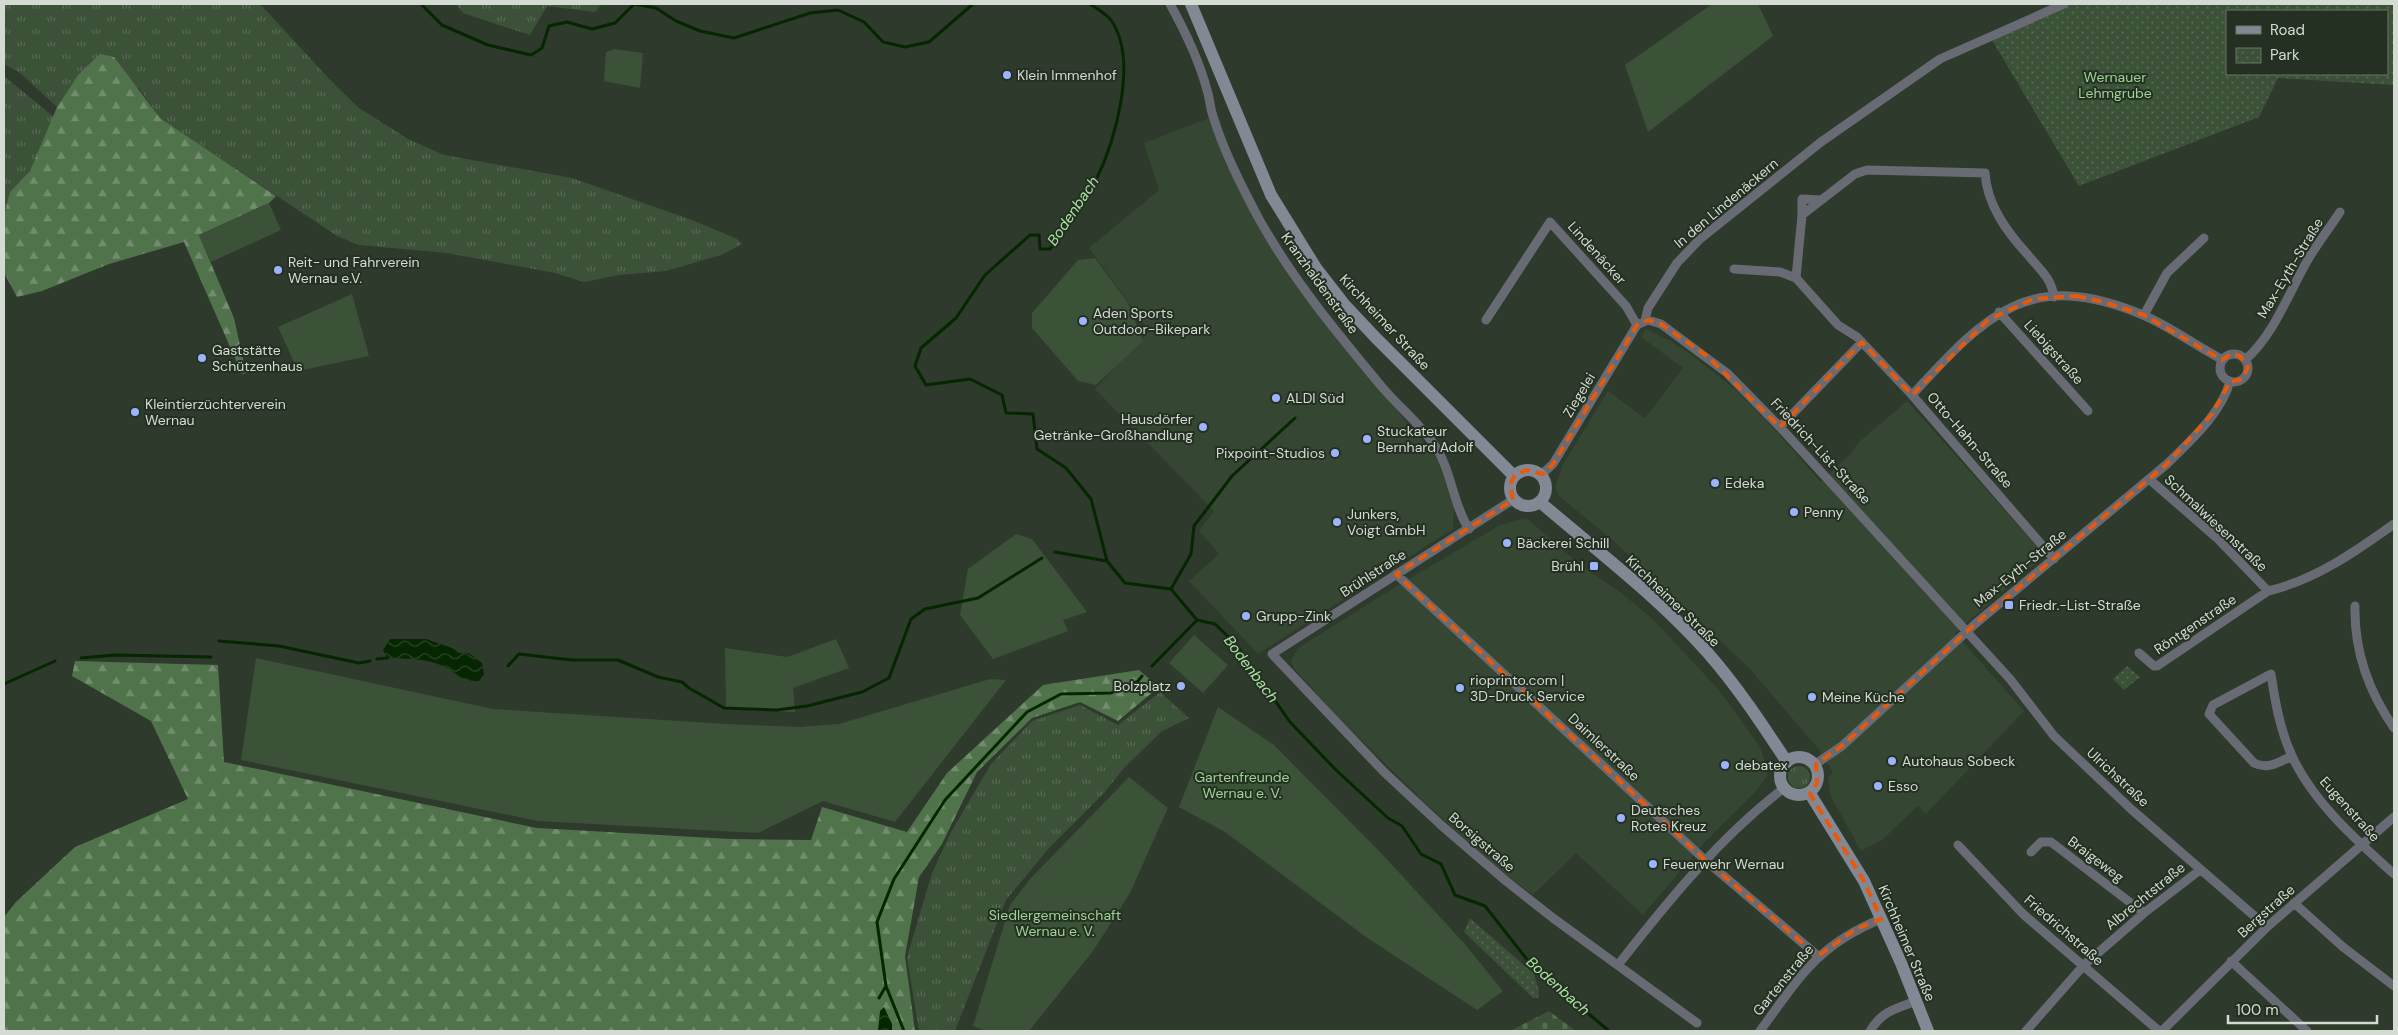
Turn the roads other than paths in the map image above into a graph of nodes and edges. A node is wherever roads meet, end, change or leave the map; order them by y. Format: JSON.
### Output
{"nodes":[{"id":1,"x":1170,"y":4,"type":"edge"},
{"id":2,"x":1191,"y":4,"type":"edge"},
{"id":3,"x":2064,"y":4,"type":"edge"},
{"id":4,"x":2340,"y":212,"type":"dead end"},
{"id":5,"x":2204,"y":238,"type":"dead end"},
{"id":6,"x":1734,"y":269,"type":"dead end"},
{"id":7,"x":1796,"y":278,"type":"junction"},
{"id":8,"x":2054,"y":297,"type":"junction"},
{"id":9,"x":2000,"y":312,"type":"junction"},
{"id":10,"x":2144,"y":316,"type":"junction"},
{"id":11,"x":1486,"y":320,"type":"dead end"},
{"id":12,"x":1645,"y":321,"type":"junction"},
{"id":13,"x":1636,"y":325,"type":"junction"},
{"id":14,"x":1862,"y":342,"type":"junction"},
{"id":15,"x":2223,"y":360,"type":"junction"},
{"id":16,"x":2245,"y":360,"type":"junction"},
{"id":17,"x":2230,"y":381,"type":"junction"},
{"id":18,"x":1912,"y":395,"type":"junction"},
{"id":19,"x":2088,"y":411,"type":"dead end"},
{"id":20,"x":1780,"y":427,"type":"junction"},
{"id":21,"x":1541,"y":475,"type":"junction"},
{"id":22,"x":1514,"y":476,"type":"junction"},
{"id":23,"x":2149,"y":479,"type":"junction"},
{"id":24,"x":1514,"y":500,"type":"junction"},
{"id":25,"x":1540,"y":502,"type":"junction"},
{"id":26,"x":2394,"y":524,"type":"edge"},
{"id":27,"x":1469,"y":530,"type":"junction"},
{"id":28,"x":2054,"y":559,"type":"junction"},
{"id":29,"x":1396,"y":574,"type":"junction"},
{"id":30,"x":2268,"y":591,"type":"junction"},
{"id":31,"x":2355,"y":606,"type":"dead end"},
{"id":32,"x":1967,"y":631,"type":"junction"},
{"id":33,"x":1272,"y":654,"type":"joint"},
{"id":34,"x":2139,"y":654,"type":"dead end"},
{"id":35,"x":2394,"y":728,"type":"edge"},
{"id":36,"x":2292,"y":756,"type":"junction"},
{"id":37,"x":1787,"y":762,"type":"junction"},
{"id":38,"x":1814,"y":765,"type":"junction"},
{"id":39,"x":1784,"y":788,"type":"junction"},
{"id":40,"x":1809,"y":792,"type":"junction"},
{"id":41,"x":2394,"y":817,"type":"edge"},
{"id":42,"x":2362,"y":844,"type":"junction"},
{"id":43,"x":1958,"y":845,"type":"dead end"},
{"id":44,"x":2031,"y":852,"type":"dead end"},
{"id":45,"x":1705,"y":860,"type":"junction"},
{"id":46,"x":2200,"y":870,"type":"junction"},
{"id":47,"x":2394,"y":874,"type":"edge"},
{"id":48,"x":2294,"y":903,"type":"junction"},
{"id":49,"x":2144,"y":913,"type":"junction"},
{"id":50,"x":1881,"y":919,"type":"junction"},
{"id":51,"x":2267,"y":928,"type":"junction"},
{"id":52,"x":1818,"y":956,"type":"junction"},
{"id":53,"x":2231,"y":961,"type":"junction"},
{"id":54,"x":1618,"y":964,"type":"junction"},
{"id":55,"x":2084,"y":965,"type":"junction"},
{"id":56,"x":2394,"y":986,"type":"edge"},
{"id":57,"x":1916,"y":1001,"type":"junction"},
{"id":58,"x":1697,"y":1023,"type":"dead end"},
{"id":59,"x":1760,"y":1031,"type":"edge"},
{"id":60,"x":1870,"y":1031,"type":"edge"},
{"id":61,"x":1928,"y":1031,"type":"edge"},
{"id":62,"x":2026,"y":1031,"type":"edge"},
{"id":63,"x":2160,"y":1031,"type":"edge"},
{"id":64,"x":2307,"y":1031,"type":"edge"}],
"edges":[{"from":1,"to":27,"type":"street","name":"Kranzhaldenstraße"},
{"from":2,"to":22,"type":"main road","name":"Kirchheimer Straße"},
{"from":3,"to":12,"type":"street","name":"In den Lindenäckern"},
{"from":4,"to":16,"type":"street","name":"Max-Eyth-Straße"},
{"from":5,"to":10,"type":"street"},
{"from":6,"to":7,"type":"street"},
{"from":7,"to":8,"type":"street"},
{"from":7,"to":14,"type":"street","name":"Otto-Hahn-Straße"},
{"from":8,"to":9,"type":"street"},
{"from":8,"to":10,"type":"street"},
{"from":9,"to":18,"type":"street"},
{"from":9,"to":19,"type":"street","name":"Liebigstraße"},
{"from":10,"to":15,"type":"street"},
{"from":11,"to":13,"type":"street","name":"Lindenäcker"},
{"from":12,"to":13,"type":"street"},
{"from":12,"to":20,"type":"street","name":"Friedrich-List-Straße"},
{"from":13,"to":21,"type":"street","name":"Ziegelei"},
{"from":14,"to":18,"type":"street","name":"Otto-Hahn-Straße"},
{"from":14,"to":20,"type":"street"},
{"from":15,"to":16,"type":"street"},
{"from":15,"to":17,"type":"street"},
{"from":16,"to":17,"type":"street"},
{"from":17,"to":23,"type":"street","name":"Max-Eyth-Straße"},
{"from":18,"to":28,"type":"street","name":"Otto-Hahn-Straße"},
{"from":20,"to":32,"type":"street","name":"Friedrich-List-Straße"},
{"from":21,"to":22,"type":"main road"},
{"from":21,"to":25,"type":"main road"},
{"from":22,"to":24,"type":"main road"},
{"from":23,"to":28,"type":"street","name":"Max-Eyth-Straße"},
{"from":23,"to":30,"type":"street","name":"Schmalwiesenstraße"},
{"from":24,"to":25,"type":"main road"},
{"from":24,"to":27,"type":"street","name":"Brühlstraße"},
{"from":25,"to":37,"type":"main road","name":"Kirchheimer Straße"},
{"from":26,"to":30,"type":"street","name":"Schmalwiesenstraße"},
{"from":27,"to":29,"type":"street","name":"Brühlstraße"},
{"from":28,"to":32,"type":"street","name":"Max-Eyth-Straße"},
{"from":29,"to":33,"type":"street","name":"Brühlstraße"},
{"from":29,"to":45,"type":"street","name":"Daimlerstraße"},
{"from":30,"to":34,"type":"street","name":"Röntgenstraße"},
{"from":31,"to":35,"type":"street"},
{"from":32,"to":38,"type":"street","name":"Max-Eyth-Straße"},
{"from":32,"to":46,"type":"street","name":"Ulrichstraße"},
{"from":33,"to":54,"type":"street","name":"Borsigstraße"},
{"from":36,"to":36,"type":"street","name":"Eugenstraße"},
{"from":36,"to":42,"type":"street","name":"Eugenstraße"},
{"from":37,"to":38,"type":"main road"},
{"from":37,"to":39,"type":"main road"},
{"from":38,"to":40,"type":"main road"},
{"from":39,"to":40,"type":"main road"},
{"from":39,"to":45,"type":"street"},
{"from":40,"to":50,"type":"main road","name":"Kirchheimer Straße"},
{"from":41,"to":42,"type":"street","name":"Bergstraße"},
{"from":42,"to":47,"type":"street","name":"Eugenstraße"},
{"from":42,"to":48,"type":"street","name":"Bergstraße"},
{"from":43,"to":55,"type":"street","name":"Friedrichstraße"},
{"from":44,"to":49,"type":"street","name":"Braigeweg"},
{"from":45,"to":52,"type":"street","name":"Daimlerstraße"},
{"from":45,"to":54,"type":"street"},
{"from":46,"to":49,"type":"street","name":"Albrechtstraße"},
{"from":46,"to":51,"type":"street","name":"Ulrichstraße"},
{"from":48,"to":51,"type":"street","name":"Bergstraße"},
{"from":48,"to":56,"type":"street"},
{"from":49,"to":55,"type":"street","name":"Albrechtstraße"},
{"from":50,"to":52,"type":"street","name":"Gartenstraße"},
{"from":50,"to":57,"type":"main road","name":"Kirchheimer Straße"},
{"from":51,"to":53,"type":"street","name":"Bergstraße"},
{"from":52,"to":59,"type":"street","name":"Gartenstraße"},
{"from":53,"to":63,"type":"street","name":"Bergstraße"},
{"from":53,"to":64,"type":"street"},
{"from":54,"to":58,"type":"street","name":"Borsigstraße"},
{"from":55,"to":62,"type":"street","name":"Albrechtstraße"},
{"from":55,"to":63,"type":"street","name":"Friedrichstraße"},
{"from":57,"to":60,"type":"street"},
{"from":57,"to":61,"type":"main road","name":"Kirchheimer Straße"}]}
